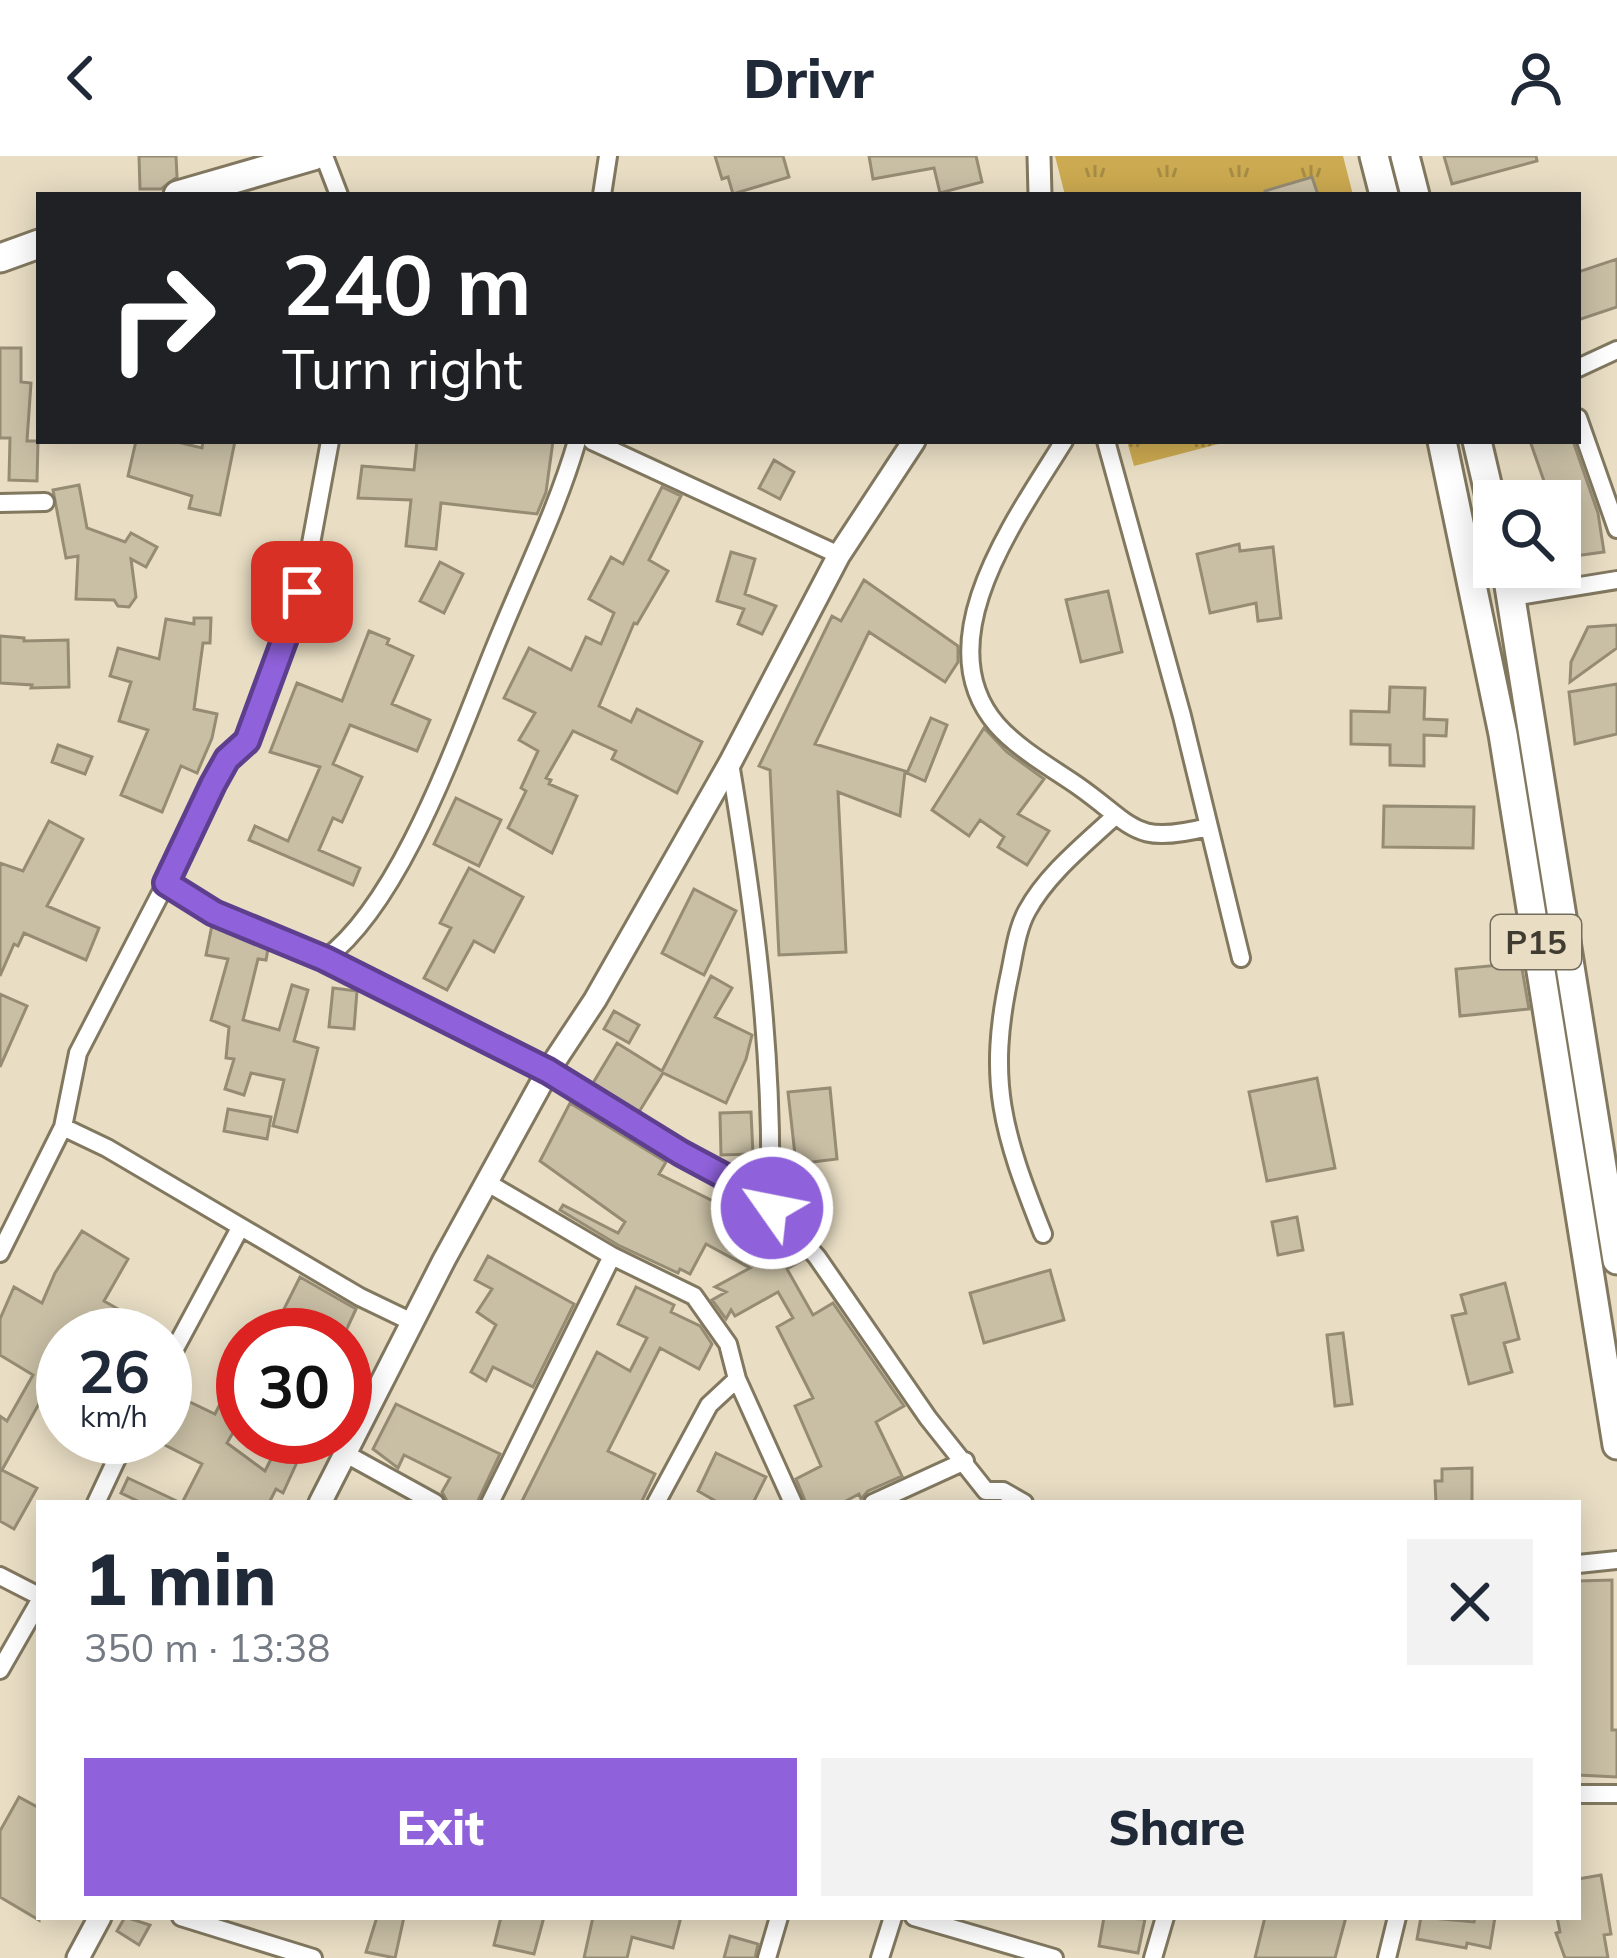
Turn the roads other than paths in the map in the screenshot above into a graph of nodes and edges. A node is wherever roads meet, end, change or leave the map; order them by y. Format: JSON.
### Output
{"nodes":[{"id":1,"x":313,"y":156,"type":"edge"},
{"id":2,"x":324,"y":156,"type":"edge"},
{"id":3,"x":608,"y":156,"type":"edge"},
{"id":4,"x":1039,"y":156,"type":"edge"},
{"id":5,"x":1374,"y":156,"type":"edge"},
{"id":6,"x":1405,"y":156,"type":"edge"},
{"id":7,"x":279,"y":161,"type":"edge"},
{"id":8,"x":187,"y":192,"type":"edge"},
{"id":9,"x":338,"y":192,"type":"edge"},
{"id":10,"x":602,"y":192,"type":"edge"},
{"id":11,"x":1040,"y":192,"type":"edge"},
{"id":12,"x":1383,"y":192,"type":"edge"},
{"id":13,"x":1414,"y":192,"type":"edge"},
{"id":14,"x":36,"y":245,"type":"edge"},
{"id":15,"x":0,"y":258,"type":"edge"},
{"id":16,"x":1617,"y":350,"type":"edge"},
{"id":17,"x":1581,"y":367,"type":"edge"},
{"id":18,"x":1581,"y":427,"type":"edge"},
{"id":19,"x":329,"y":444,"type":"edge"},
{"id":20,"x":576,"y":444,"type":"edge"},
{"id":21,"x":598,"y":444,"type":"edge"},
{"id":22,"x":912,"y":444,"type":"edge"},
{"id":23,"x":1062,"y":444,"type":"edge"},
{"id":24,"x":1107,"y":444,"type":"edge"},
{"id":25,"x":1443,"y":444,"type":"edge"},
{"id":26,"x":1478,"y":444,"type":"edge"},
{"id":27,"x":1486,"y":480,"type":"edge"},
{"id":28,"x":46,"y":502,"type":"dead end"},
{"id":29,"x":0,"y":503,"type":"edge"},
{"id":30,"x":1617,"y":529,"type":"edge"},
{"id":31,"x":839,"y":555,"type":"junction"},
{"id":32,"x":1617,"y":580,"type":"edge"},
{"id":33,"x":1509,"y":588,"type":"edge"},
{"id":34,"x":1511,"y":597,"type":"junction"},
{"id":35,"x":730,"y":763,"type":"junction"},
{"id":36,"x":1114,"y":816,"type":"junction"},
{"id":37,"x":1208,"y":827,"type":"junction"},
{"id":38,"x":166,"y":883,"type":"junction"},
{"id":39,"x":1241,"y":958,"type":"dead end"},
{"id":40,"x":325,"y":959,"type":"junction"},
{"id":41,"x":548,"y":1071,"type":"junction"},
{"id":42,"x":63,"y":1127,"type":"junction"},
{"id":43,"x":1610,"y":1174,"type":"edge"},
{"id":44,"x":488,"y":1183,"type":"junction"},
{"id":45,"x":770,"y":1195,"type":"junction"},
{"id":46,"x":240,"y":1228,"type":"junction"},
{"id":47,"x":1043,"y":1234,"type":"dead end"},
{"id":48,"x":0,"y":1253,"type":"edge"},
{"id":49,"x":612,"y":1256,"type":"junction"},
{"id":50,"x":1617,"y":1261,"type":"edge"},
{"id":51,"x":192,"y":1316,"type":"edge"},
{"id":52,"x":412,"y":1322,"type":"junction"},
{"id":53,"x":1612,"y":1371,"type":"edge"},
{"id":54,"x":736,"y":1379,"type":"junction"},
{"id":55,"x":372,"y":1402,"type":"edge"},
{"id":56,"x":1617,"y":1445,"type":"edge"},
{"id":57,"x":964,"y":1461,"type":"junction"},
{"id":58,"x":114,"y":1464,"type":"edge"},
{"id":59,"x":341,"y":1464,"type":"edge"},
{"id":60,"x":364,"y":1464,"type":"edge"},
{"id":61,"x":983,"y":1497,"type":"edge"},
{"id":62,"x":97,"y":1500,"type":"edge"},
{"id":63,"x":322,"y":1500,"type":"edge"},
{"id":64,"x":430,"y":1500,"type":"edge"},
{"id":65,"x":491,"y":1500,"type":"edge"},
{"id":66,"x":658,"y":1500,"type":"edge"},
{"id":67,"x":792,"y":1500,"type":"edge"},
{"id":68,"x":880,"y":1500,"type":"edge"},
{"id":69,"x":1019,"y":1500,"type":"edge"},
{"id":70,"x":1617,"y":1560,"type":"edge"},
{"id":71,"x":1581,"y":1564,"type":"edge"},
{"id":72,"x":0,"y":1576,"type":"edge"},
{"id":73,"x":36,"y":1597,"type":"edge"},
{"id":74,"x":36,"y":1604,"type":"edge"},
{"id":75,"x":0,"y":1670,"type":"edge"},
{"id":76,"x":1581,"y":1794,"type":"edge"},
{"id":77,"x":1617,"y":1794,"type":"edge"},
{"id":78,"x":98,"y":1920,"type":"edge"},
{"id":79,"x":191,"y":1920,"type":"edge"},
{"id":80,"x":778,"y":1920,"type":"edge"},
{"id":81,"x":892,"y":1920,"type":"edge"},
{"id":82,"x":924,"y":1920,"type":"edge"},
{"id":83,"x":1164,"y":1920,"type":"edge"},
{"id":84,"x":1396,"y":1920,"type":"edge"},
{"id":85,"x":78,"y":1958,"type":"edge"},
{"id":86,"x":313,"y":1958,"type":"edge"},
{"id":87,"x":767,"y":1958,"type":"edge"},
{"id":88,"x":880,"y":1958,"type":"edge"},
{"id":89,"x":1054,"y":1958,"type":"edge"},
{"id":90,"x":1153,"y":1958,"type":"edge"},
{"id":91,"x":1387,"y":1958,"type":"edge"}],
"edges":[{"from":1,"to":7,"type":"main road"},
{"from":2,"to":9,"type":"street"},
{"from":3,"to":10,"type":"street"},
{"from":4,"to":11,"type":"street"},
{"from":5,"to":12,"type":"main road"},
{"from":6,"to":13,"type":"main road"},
{"from":7,"to":8,"type":"main road"},
{"from":14,"to":15,"type":"main road"},
{"from":16,"to":17,"type":"street"},
{"from":18,"to":30,"type":"street"},
{"from":19,"to":38,"type":"street"},
{"from":20,"to":40,"type":"street"},
{"from":21,"to":31,"type":"street"},
{"from":22,"to":31,"type":"street"},
{"from":23,"to":36,"type":"street"},
{"from":24,"to":37,"type":"street"},
{"from":25,"to":53,"type":"main road","number":"P15"},
{"from":26,"to":27,"type":"main road"},
{"from":28,"to":29,"type":"street"},
{"from":31,"to":35,"type":"street"},
{"from":32,"to":34,"type":"street"},
{"from":33,"to":34,"type":"main road","number":"P15"},
{"from":34,"to":43,"type":"main road","number":"P15"},
{"from":35,"to":41,"type":"street"},
{"from":35,"to":45,"type":"street"},
{"from":36,"to":37,"type":"street"},
{"from":36,"to":47,"type":"street"},
{"from":37,"to":39,"type":"street"},
{"from":38,"to":40,"type":"street"},
{"from":38,"to":42,"type":"street"},
{"from":40,"to":41,"type":"street"},
{"from":41,"to":44,"type":"street"},
{"from":41,"to":45,"type":"street"},
{"from":42,"to":46,"type":"street"},
{"from":42,"to":48,"type":"street"},
{"from":43,"to":50,"type":"main road","number":"P15"},
{"from":44,"to":49,"type":"street"},
{"from":44,"to":52,"type":"street"},
{"from":45,"to":57,"type":"street"},
{"from":46,"to":51,"type":"street"},
{"from":46,"to":52,"type":"street"},
{"from":49,"to":54,"type":"street"},
{"from":49,"to":65,"type":"street"},
{"from":52,"to":55,"type":"street"},
{"from":53,"to":56,"type":"main road","number":"P15"},
{"from":54,"to":66,"type":"street"},
{"from":54,"to":67,"type":"street"},
{"from":57,"to":61,"type":"street"},
{"from":57,"to":68,"type":"street"},
{"from":58,"to":62,"type":"street"},
{"from":59,"to":63,"type":"street"},
{"from":60,"to":64,"type":"street"},
{"from":61,"to":69,"type":"street"},
{"from":70,"to":71,"type":"street"},
{"from":72,"to":73,"type":"street"},
{"from":74,"to":75,"type":"street"},
{"from":76,"to":77,"type":"street"},
{"from":78,"to":85,"type":"street"},
{"from":79,"to":86,"type":"street"},
{"from":80,"to":87,"type":"street"},
{"from":81,"to":88,"type":"street"},
{"from":82,"to":89,"type":"street"},
{"from":83,"to":90,"type":"street"},
{"from":84,"to":91,"type":"street"}]}
